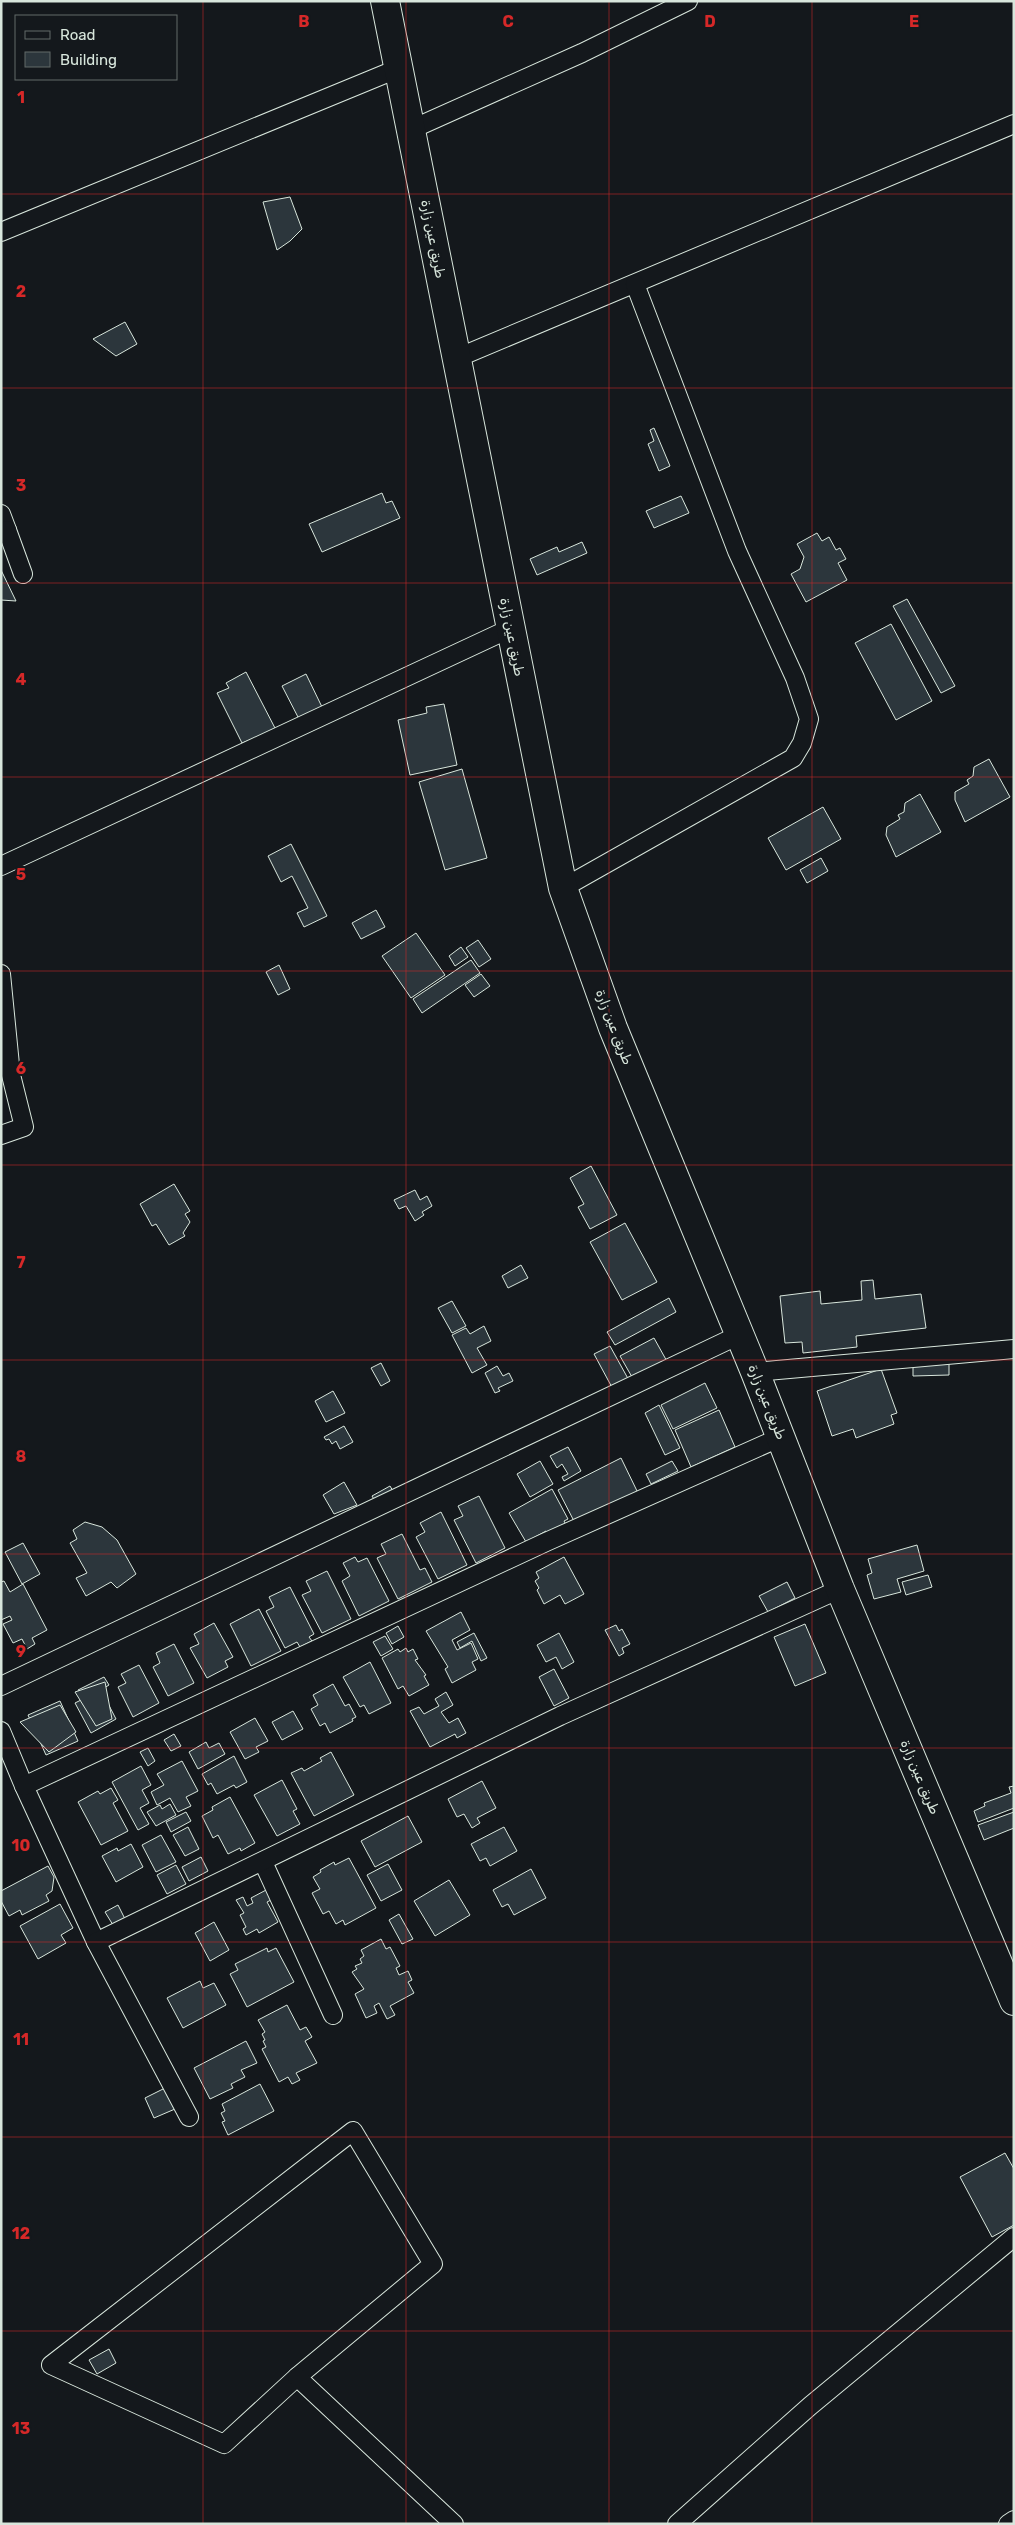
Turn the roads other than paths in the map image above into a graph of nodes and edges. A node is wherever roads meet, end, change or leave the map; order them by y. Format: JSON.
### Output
{"nodes":[{"id":1,"x":385,"y":1,"type":"edge"},
{"id":2,"x":688,"y":1,"type":"edge"},
{"id":3,"x":397,"y":69,"type":"junction"},
{"id":4,"x":1014,"y":124,"type":"edge"},
{"id":5,"x":410,"y":130,"type":"junction"},
{"id":6,"x":1,"y":232,"type":"edge"},
{"id":7,"x":635,"y":284,"type":"junction"},
{"id":8,"x":457,"y":358,"type":"junction"},
{"id":9,"x":3,"y":525,"type":"edge"},
{"id":10,"x":23,"y":574,"type":"dead end"},
{"id":11,"x":510,"y":629,"type":"junction"},
{"id":12,"x":1,"y":866,"type":"edge"},
{"id":13,"x":563,"y":888,"type":"junction"},
{"id":14,"x":1,"y":974,"type":"edge"},
{"id":15,"x":1,"y":1135,"type":"edge"},
{"id":16,"x":738,"y":1335,"type":"junction"},
{"id":17,"x":1014,"y":1349,"type":"edge"},
{"id":18,"x":755,"y":1372,"type":"junction"},
{"id":19,"x":781,"y":1437,"type":"junction"},
{"id":20,"x":840,"y":1589,"type":"junction"},
{"id":21,"x":1,"y":1686,"type":"edge"},
{"id":22,"x":1,"y":1731,"type":"edge"},
{"id":23,"x":24,"y":1786,"type":"junction"},
{"id":24,"x":263,"y":1862,"type":"junction"},
{"id":25,"x":96,"y":1942,"type":"junction"},
{"id":26,"x":1014,"y":2001,"type":"edge"},
{"id":27,"x":333,"y":2015,"type":"dead end"},
{"id":28,"x":189,"y":2116,"type":"dead end"},
{"id":29,"x":1014,"y":2237,"type":"edge"},
{"id":30,"x":297,"y":2377,"type":"junction"},
{"id":31,"x":1014,"y":2520,"type":"edge"},
{"id":32,"x":454,"y":2524,"type":"edge"},
{"id":33,"x":677,"y":2524,"type":"edge"},
{"id":34,"x":1008,"y":2524,"type":"edge"}],
"edges":[{"from":1,"to":3,"type":"main road","name":"طريق عين زارة"},
{"from":2,"to":5,"type":"street"},
{"from":3,"to":5,"type":"main road","name":"طريق عين زارة"},
{"from":3,"to":6,"type":"street"},
{"from":4,"to":7,"type":"street"},
{"from":5,"to":8,"type":"main road","name":"طريق عين زارة"},
{"from":7,"to":8,"type":"street"},
{"from":7,"to":13,"type":"street"},
{"from":8,"to":11,"type":"main road","name":"طريق عين زارة"},
{"from":9,"to":10,"type":"street"},
{"from":11,"to":12,"type":"street"},
{"from":11,"to":13,"type":"main road","name":"طريق عين زارة"},
{"from":13,"to":16,"type":"main road","name":"طريق عين زارة"},
{"from":14,"to":15,"type":"street"},
{"from":16,"to":18,"type":"main road","name":"طريق عين زارة"},
{"from":16,"to":21,"type":"street"},
{"from":17,"to":18,"type":"street"},
{"from":18,"to":19,"type":"main road","name":"طريق عين زارة"},
{"from":19,"to":20,"type":"main road","name":"طريق عين زارة"},
{"from":19,"to":23,"type":"street"},
{"from":20,"to":24,"type":"street"},
{"from":20,"to":26,"type":"main road","name":"طريق عين زارة"},
{"from":22,"to":23,"type":"street"},
{"from":23,"to":25,"type":"street"},
{"from":24,"to":25,"type":"street"},
{"from":24,"to":27,"type":"street"},
{"from":25,"to":28,"type":"street"},
{"from":29,"to":33,"type":"street"},
{"from":30,"to":30,"type":"street"},
{"from":30,"to":32,"type":"street"},
{"from":31,"to":34,"type":"street"}]}
